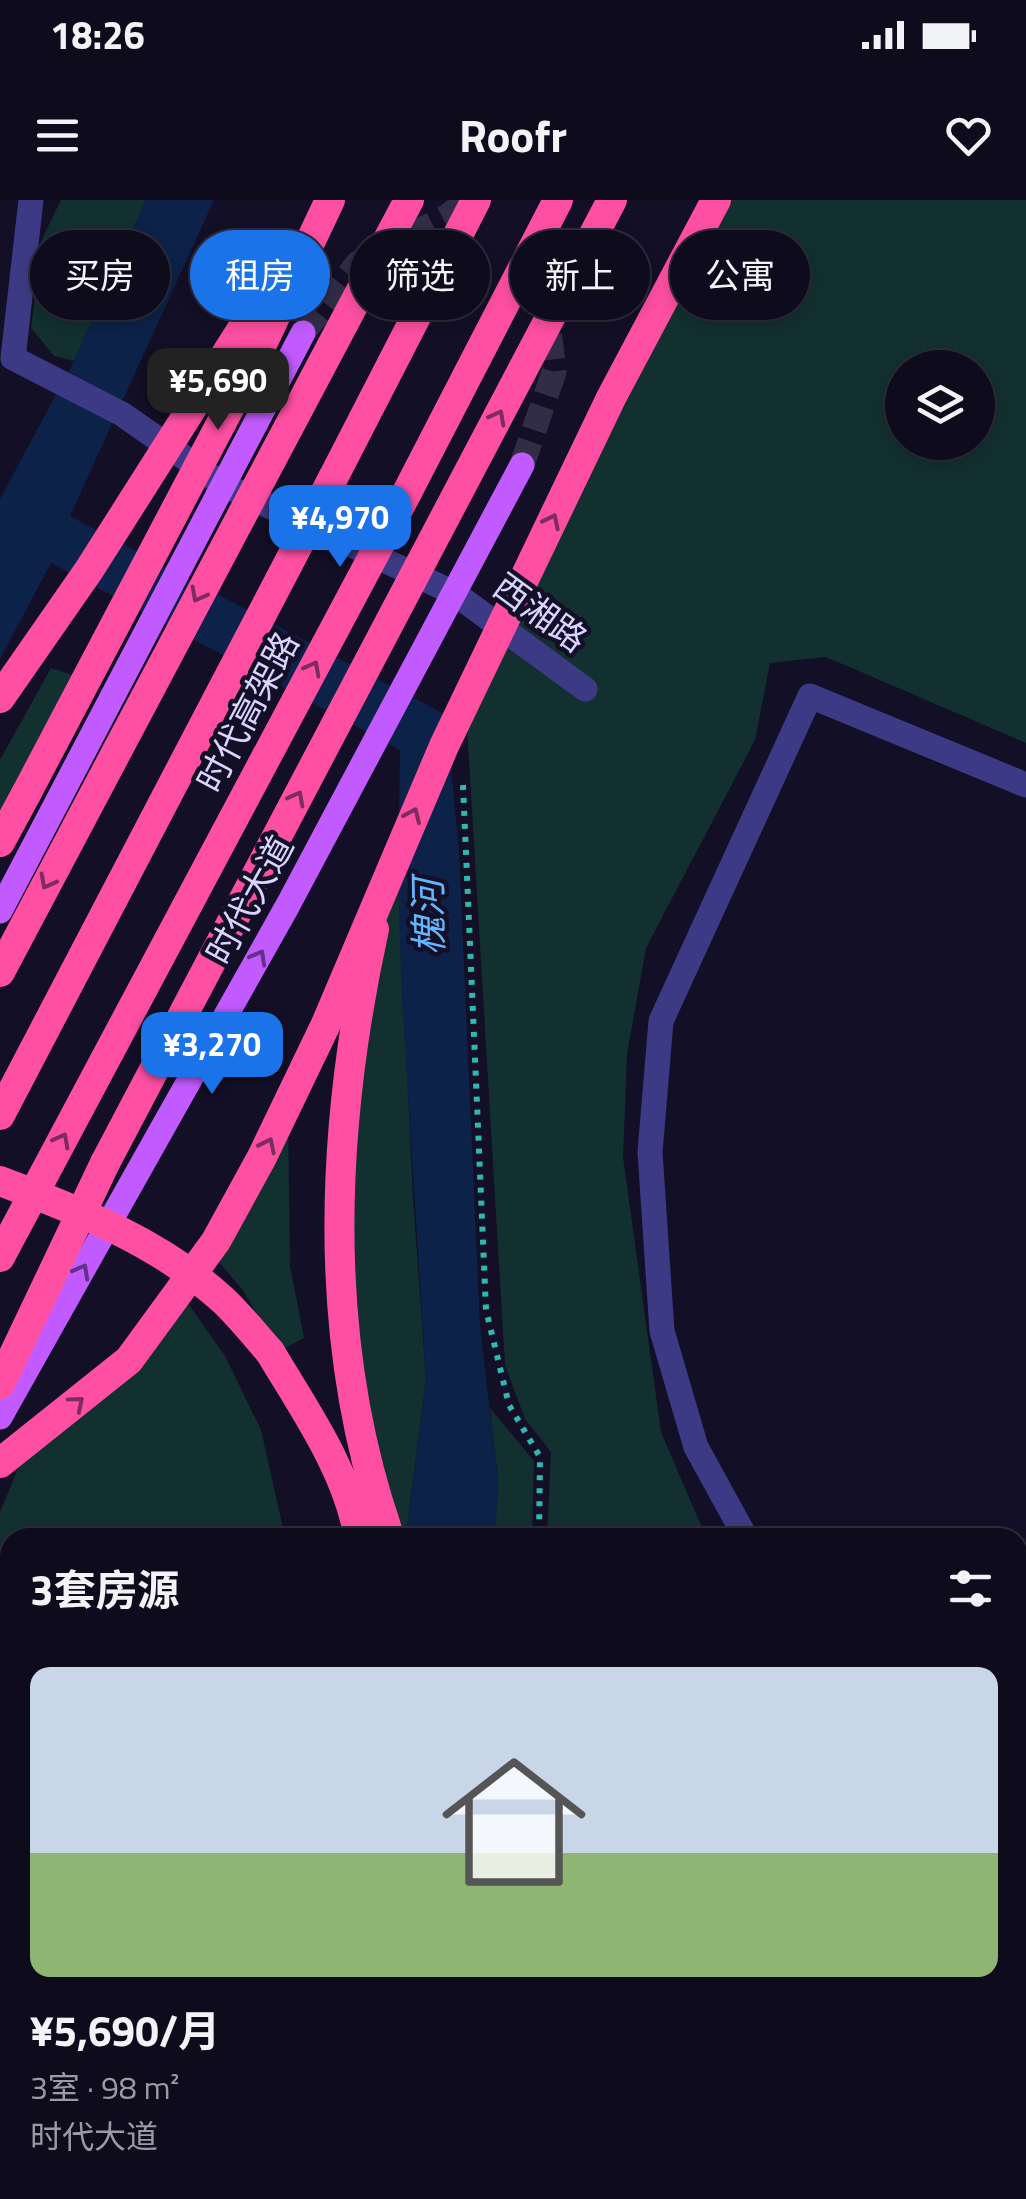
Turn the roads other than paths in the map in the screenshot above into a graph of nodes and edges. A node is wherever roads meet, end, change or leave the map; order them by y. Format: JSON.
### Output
{"nodes":[{"id":1,"x":31,"y":200,"type":"edge"},
{"id":2,"x":327,"y":200,"type":"edge"},
{"id":3,"x":409,"y":200,"type":"edge"},
{"id":4,"x":476,"y":200,"type":"edge"},
{"id":5,"x":558,"y":200,"type":"edge"},
{"id":6,"x":612,"y":200,"type":"edge"},
{"id":7,"x":716,"y":200,"type":"edge"},
{"id":8,"x":303,"y":333,"type":"tunnel mouth"},
{"id":9,"x":522,"y":465,"type":"tunnel mouth"},
{"id":10,"x":222,"y":484,"type":"junction"},
{"id":11,"x":454,"y":593,"type":"junction"},
{"id":12,"x":585,"y":690,"type":"dead end"},
{"id":13,"x":0,"y":698,"type":"edge"},
{"id":14,"x":1026,"y":785,"type":"edge"},
{"id":15,"x":0,"y":842,"type":"edge"},
{"id":16,"x":386,"y":878,"type":"junction"},
{"id":17,"x":0,"y":911,"type":"edge"},
{"id":18,"x":0,"y":972,"type":"edge"},
{"id":19,"x":0,"y":1115,"type":"edge"},
{"id":20,"x":0,"y":1180,"type":"edge"},
{"id":21,"x":0,"y":1257,"type":"edge"},
{"id":22,"x":0,"y":1384,"type":"edge"},
{"id":23,"x":0,"y":1417,"type":"edge"},
{"id":24,"x":0,"y":1463,"type":"edge"},
{"id":25,"x":357,"y":1528,"type":"edge"},
{"id":26,"x":387,"y":1528,"type":"edge"},
{"id":27,"x":741,"y":1528,"type":"edge"}],
"edges":[{"from":1,"to":10,"type":"street","name":"西湘路"},
{"from":2,"to":13,"type":"highway","bridge":true},
{"from":2,"to":15,"type":"highway","bridge":true},
{"from":3,"to":18,"type":"highway","one_way":true,"bridge":true},
{"from":4,"to":19,"type":"highway","name":"时代高架路","bridge":true},
{"from":21,"to":5,"type":"highway","name":"时代高架路","one_way":true,"bridge":true},
{"from":22,"to":6,"type":"highway","one_way":true,"bridge":true},
{"from":16,"to":7,"type":"highway","one_way":true,"bridge":true},
{"from":8,"to":10,"type":"main road"},
{"from":9,"to":11,"type":"main road","name":"时代大道"},
{"from":10,"to":11,"type":"street","name":"西湘路"},
{"from":10,"to":17,"type":"main road"},
{"from":11,"to":12,"type":"street","name":"西湘路"},
{"from":23,"to":11,"type":"main road","name":"时代大道","one_way":true},
{"from":14,"to":27,"type":"street"},
{"from":24,"to":16,"type":"highway","one_way":true,"bridge":true},
{"from":16,"to":26,"type":"highway","bridge":true},
{"from":20,"to":25,"type":"highway","bridge":true}]}
